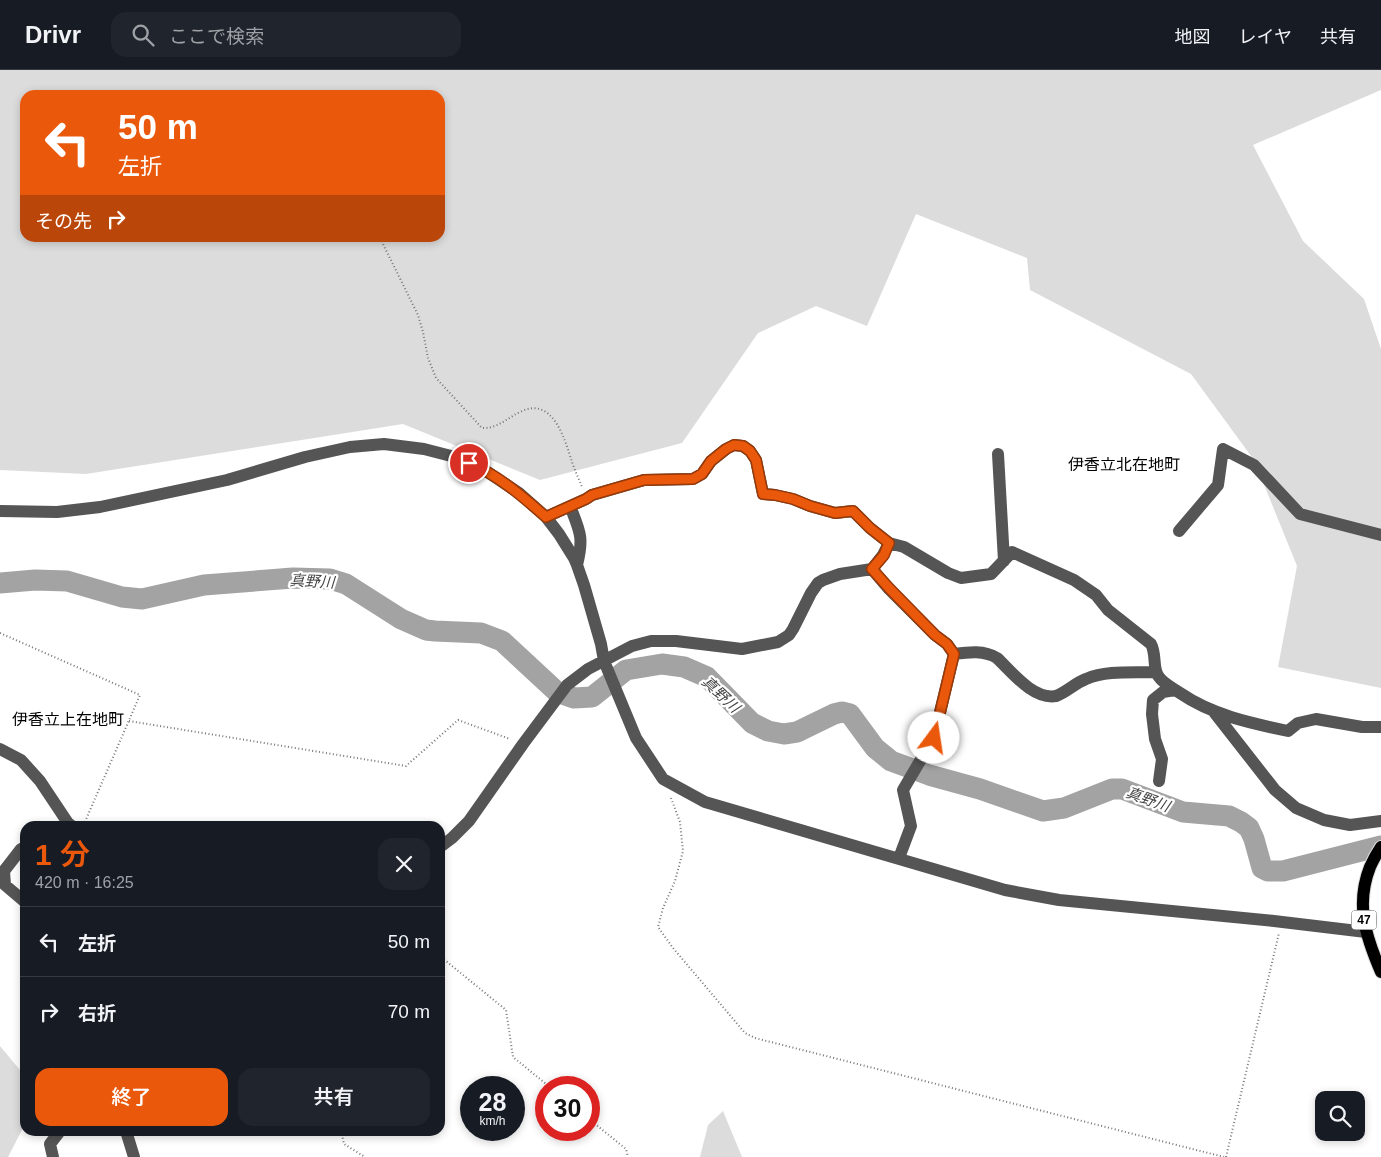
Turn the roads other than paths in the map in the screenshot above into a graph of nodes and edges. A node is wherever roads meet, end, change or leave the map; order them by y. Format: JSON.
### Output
{"nodes":[{"id":1,"x":998,"y":454,"type":"dead end"},
{"id":2,"x":570,"y":506,"type":"junction"},
{"id":3,"x":0,"y":511,"type":"edge"},
{"id":4,"x":546,"y":517,"type":"junction"},
{"id":5,"x":1179,"y":531,"type":"dead end"},
{"id":6,"x":1381,"y":535,"type":"edge"},
{"id":7,"x":889,"y":543,"type":"junction"},
{"id":8,"x":1004,"y":561,"type":"junction"},
{"id":9,"x":577,"y":565,"type":"junction"},
{"id":10,"x":872,"y":569,"type":"junction"},
{"id":11,"x":954,"y":654,"type":"junction"},
{"id":12,"x":604,"y":661,"type":"junction"},
{"id":13,"x":1155,"y":672,"type":"junction"},
{"id":14,"x":1175,"y":690,"type":"junction"},
{"id":15,"x":1214,"y":712,"type":"junction"},
{"id":16,"x":1381,"y":727,"type":"edge"},
{"id":17,"x":2,"y":754,"type":"edge"},
{"id":18,"x":1159,"y":781,"type":"dead end"},
{"id":19,"x":65,"y":821,"type":"edge"},
{"id":20,"x":1381,"y":821,"type":"edge"},
{"id":21,"x":445,"y":843,"type":"edge"},
{"id":22,"x":1381,"y":846,"type":"edge"},
{"id":23,"x":20,"y":851,"type":"edge"},
{"id":24,"x":899,"y":858,"type":"junction"},
{"id":25,"x":14,"y":891,"type":"junction"},
{"id":26,"x":0,"y":893,"type":"edge"},
{"id":27,"x":20,"y":897,"type":"edge"},
{"id":28,"x":1366,"y":932,"type":"junction"},
{"id":29,"x":1381,"y":972,"type":"edge"},
{"id":30,"x":56,"y":1136,"type":"edge"},
{"id":31,"x":128,"y":1136,"type":"edge"},
{"id":32,"x":54,"y":1157,"type":"edge"},
{"id":33,"x":134,"y":1157,"type":"edge"}],
"edges":[{"from":1,"to":8,"type":"street"},
{"from":2,"to":4,"type":"street"},
{"from":2,"to":7,"type":"street"},
{"from":2,"to":9,"type":"street"},
{"from":3,"to":4,"type":"street"},
{"from":4,"to":9,"type":"street"},
{"from":5,"to":6,"type":"street"},
{"from":7,"to":8,"type":"street"},
{"from":7,"to":10,"type":"street"},
{"from":8,"to":13,"type":"street"},
{"from":9,"to":12,"type":"street"},
{"from":10,"to":11,"type":"street"},
{"from":10,"to":12,"type":"street"},
{"from":11,"to":13,"type":"street"},
{"from":11,"to":24,"type":"street"},
{"from":12,"to":21,"type":"street"},
{"from":12,"to":24,"type":"street"},
{"from":13,"to":14,"type":"street"},
{"from":14,"to":15,"type":"street"},
{"from":14,"to":18,"type":"street"},
{"from":15,"to":16,"type":"street"},
{"from":15,"to":20,"type":"street"},
{"from":17,"to":19,"type":"street"},
{"from":22,"to":28,"type":"main road","number":"47"},
{"from":23,"to":25,"type":"street"},
{"from":24,"to":28,"type":"street"},
{"from":25,"to":26,"type":"street"},
{"from":25,"to":27,"type":"street"},
{"from":28,"to":29,"type":"main road","number":"47"},
{"from":30,"to":32,"type":"street"},
{"from":31,"to":33,"type":"street"}]}
